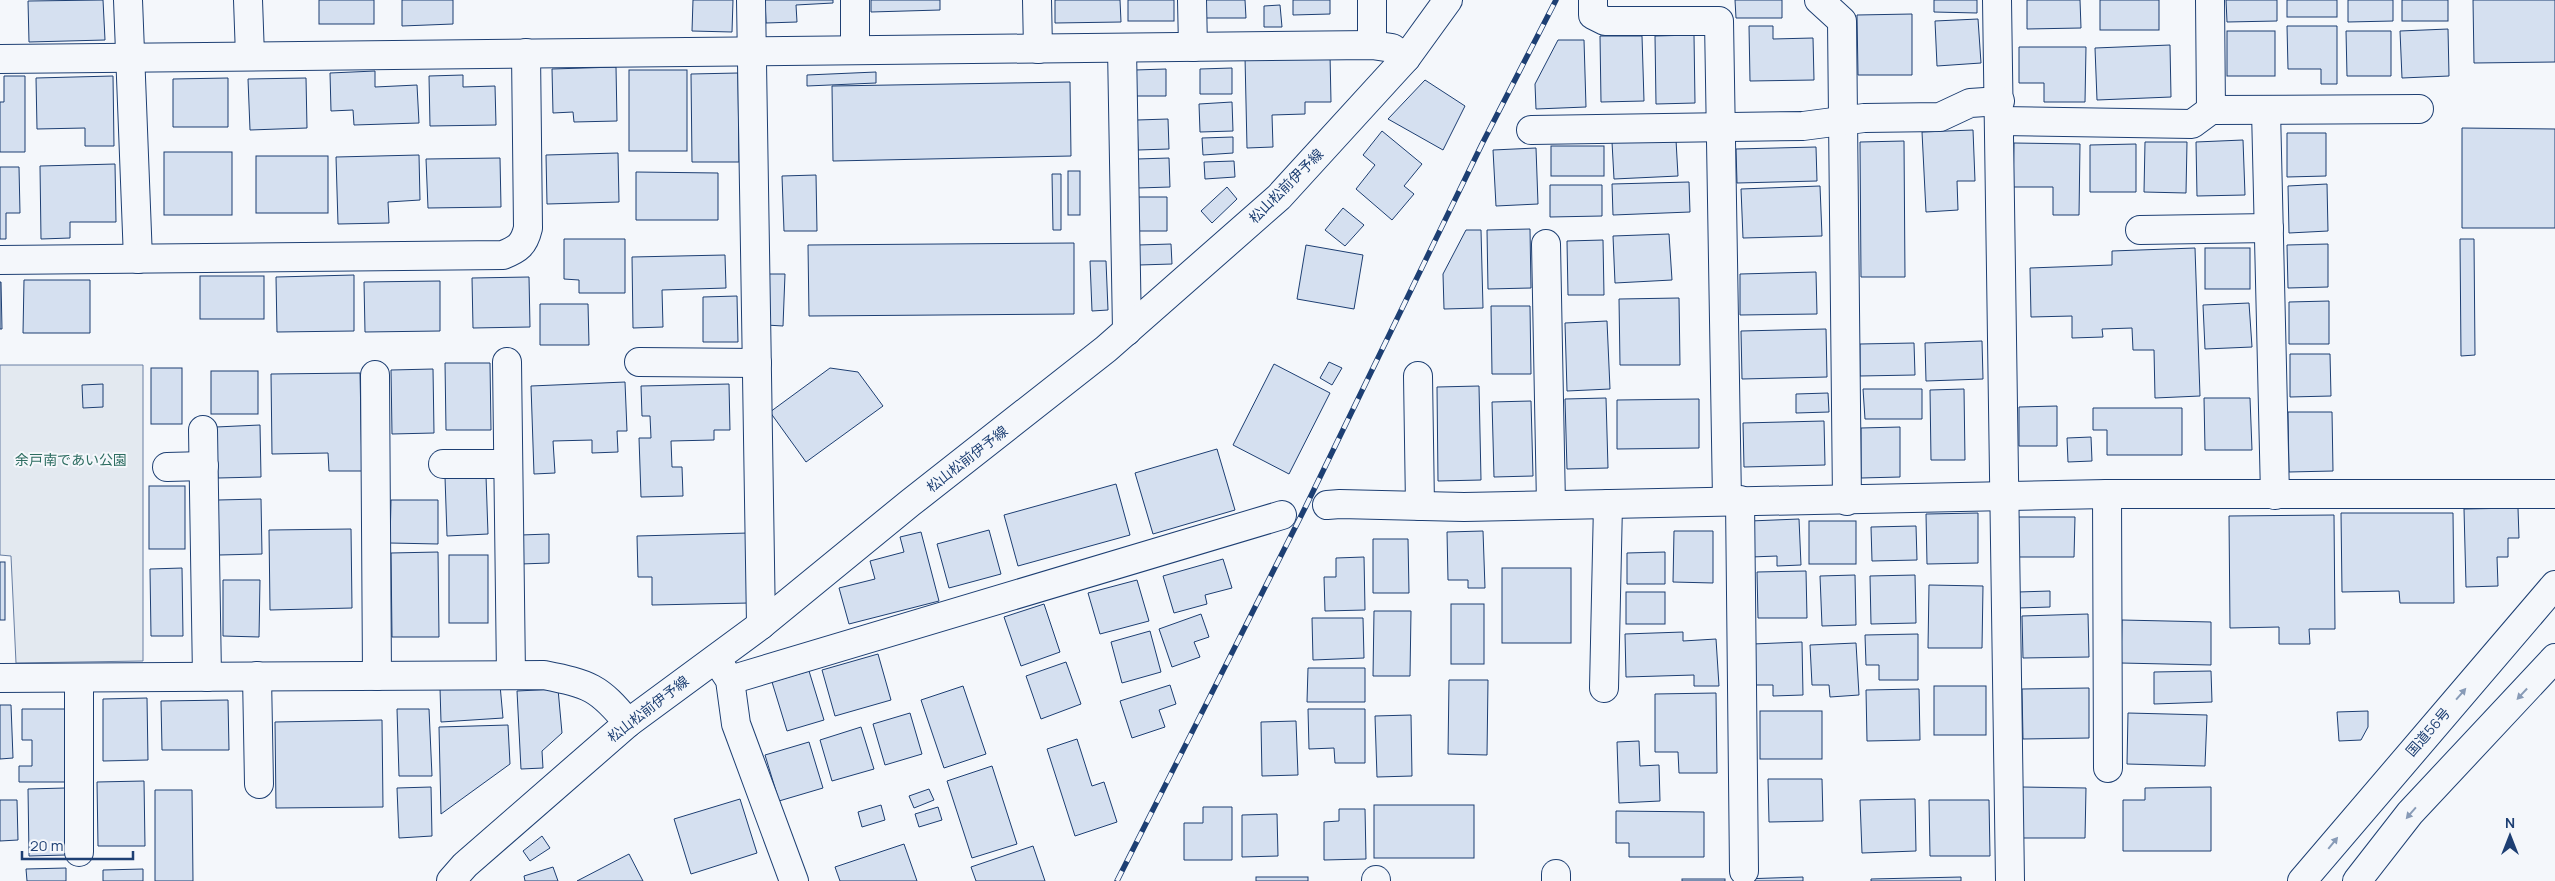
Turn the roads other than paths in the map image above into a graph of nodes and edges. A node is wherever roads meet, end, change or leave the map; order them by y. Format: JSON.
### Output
{"nodes":[{"id":1,"x":128,"y":0,"type":"edge"},
{"id":2,"x":248,"y":0,"type":"edge"},
{"id":3,"x":751,"y":0,"type":"edge"},
{"id":4,"x":855,"y":0,"type":"edge"},
{"id":5,"x":1037,"y":0,"type":"edge"},
{"id":6,"x":1192,"y":0,"type":"edge"},
{"id":7,"x":1372,"y":0,"type":"edge"},
{"id":8,"x":1448,"y":0,"type":"edge"},
{"id":9,"x":1593,"y":0,"type":"edge"},
{"id":10,"x":1820,"y":0,"type":"edge"},
{"id":11,"x":1997,"y":0,"type":"edge"},
{"id":12,"x":2210,"y":0,"type":"edge"},
{"id":13,"x":1372,"y":45,"type":"junction"},
{"id":14,"x":1193,"y":47,"type":"junction"},
{"id":15,"x":1038,"y":48,"type":"junction"},
{"id":16,"x":1122,"y":48,"type":"junction"},
{"id":17,"x":856,"y":50,"type":"junction"},
{"id":18,"x":751,"y":51,"type":"junction"},
{"id":19,"x":526,"y":54,"type":"junction"},
{"id":20,"x":250,"y":56,"type":"junction"},
{"id":21,"x":128,"y":57,"type":"junction"},
{"id":22,"x":0,"y":58,"type":"edge"},
{"id":23,"x":1406,"y":58,"type":"junction"},
{"id":24,"x":2419,"y":109,"type":"dead end"},
{"id":25,"x":2211,"y":110,"type":"junction"},
{"id":26,"x":2266,"y":110,"type":"junction"},
{"id":27,"x":2000,"y":111,"type":"junction"},
{"id":28,"x":1844,"y":120,"type":"junction"},
{"id":29,"x":1721,"y":127,"type":"junction"},
{"id":30,"x":1531,"y":130,"type":"dead end"},
{"id":31,"x":2269,"y":228,"type":"junction"},
{"id":32,"x":2140,"y":230,"type":"dead end"},
{"id":33,"x":1546,"y":244,"type":"dead end"},
{"id":34,"x":138,"y":259,"type":"junction"},
{"id":35,"x":0,"y":260,"type":"edge"},
{"id":36,"x":1127,"y":331,"type":"junction"},
{"id":37,"x":507,"y":362,"type":"dead end"},
{"id":38,"x":639,"y":362,"type":"dead end"},
{"id":39,"x":757,"y":363,"type":"junction"},
{"id":40,"x":375,"y":375,"type":"dead end"},
{"id":41,"x":1418,"y":376,"type":"dead end"},
{"id":42,"x":204,"y":430,"type":"dead end"},
{"id":43,"x":443,"y":464,"type":"dead end"},
{"id":44,"x":508,"y":464,"type":"junction"},
{"id":45,"x":204,"y":466,"type":"junction"},
{"id":46,"x":167,"y":467,"type":"dead end"},
{"id":47,"x":2107,"y":494,"type":"junction"},
{"id":48,"x":2555,"y":494,"type":"edge"},
{"id":49,"x":2275,"y":496,"type":"junction"},
{"id":50,"x":2004,"y":498,"type":"junction"},
{"id":51,"x":1734,"y":500,"type":"junction"},
{"id":52,"x":1847,"y":501,"type":"junction"},
{"id":53,"x":1608,"y":504,"type":"junction"},
{"id":54,"x":1327,"y":505,"type":"dead end"},
{"id":55,"x":1551,"y":505,"type":"junction"},
{"id":56,"x":1420,"y":506,"type":"junction"},
{"id":57,"x":1282,"y":515,"type":"dead end"},
{"id":58,"x":2555,"y":585,"type":"edge"},
{"id":59,"x":761,"y":625,"type":"junction"},
{"id":60,"x":2555,"y":658,"type":"edge"},
{"id":61,"x":722,"y":669,"type":"junction"},
{"id":62,"x":511,"y":675,"type":"junction"},
{"id":63,"x":257,"y":676,"type":"junction"},
{"id":64,"x":377,"y":676,"type":"junction"},
{"id":65,"x":207,"y":677,"type":"junction"},
{"id":66,"x":0,"y":678,"type":"edge"},
{"id":67,"x":79,"y":678,"type":"junction"},
{"id":68,"x":1604,"y":688,"type":"dead end"},
{"id":69,"x":628,"y":723,"type":"junction"},
{"id":70,"x":2108,"y":768,"type":"dead end"},
{"id":71,"x":259,"y":784,"type":"dead end"},
{"id":72,"x":79,"y":852,"type":"dead end"},
{"id":73,"x":1744,"y":871,"type":"dead end"},
{"id":74,"x":451,"y":881,"type":"edge"},
{"id":75,"x":794,"y":881,"type":"edge"},
{"id":76,"x":2010,"y":881,"type":"edge"},
{"id":77,"x":2302,"y":881,"type":"edge"},
{"id":78,"x":2356,"y":881,"type":"edge"}],
"edges":[{"from":1,"to":21,"type":"main road"},
{"from":2,"to":20,"type":"main road"},
{"from":3,"to":18,"type":"main road"},
{"from":4,"to":17,"type":"main road"},
{"from":5,"to":15,"type":"main road"},
{"from":6,"to":14,"type":"main road"},
{"from":7,"to":13,"type":"main road"},
{"from":8,"to":23,"type":"main road","name":"松山松前伊予線"},
{"from":9,"to":29,"type":"main road"},
{"from":10,"to":28,"type":"main road"},
{"from":11,"to":27,"type":"main road"},
{"from":12,"to":25,"type":"main road"},
{"from":13,"to":14,"type":"main road"},
{"from":13,"to":23,"type":"main road"},
{"from":14,"to":16,"type":"main road"},
{"from":15,"to":16,"type":"main road"},
{"from":15,"to":17,"type":"main road"},
{"from":16,"to":36,"type":"main road"},
{"from":17,"to":18,"type":"main road"},
{"from":18,"to":19,"type":"main road"},
{"from":18,"to":39,"type":"main road"},
{"from":19,"to":20,"type":"main road"},
{"from":19,"to":34,"type":"main road"},
{"from":20,"to":21,"type":"main road"},
{"from":21,"to":22,"type":"main road"},
{"from":21,"to":34,"type":"main road"},
{"from":23,"to":36,"type":"main road","name":"松山松前伊予線"},
{"from":24,"to":26,"type":"main road"},
{"from":25,"to":26,"type":"main road"},
{"from":25,"to":27,"type":"main road"},
{"from":26,"to":31,"type":"main road"},
{"from":27,"to":28,"type":"main road"},
{"from":27,"to":50,"type":"main road"},
{"from":28,"to":29,"type":"main road"},
{"from":28,"to":52,"type":"main road"},
{"from":29,"to":30,"type":"main road"},
{"from":29,"to":51,"type":"main road"},
{"from":31,"to":32,"type":"main road"},
{"from":31,"to":49,"type":"main road"},
{"from":33,"to":55,"type":"main road"},
{"from":34,"to":35,"type":"main road"},
{"from":36,"to":59,"type":"main road","name":"松山松前伊予線"},
{"from":37,"to":44,"type":"main road"},
{"from":38,"to":39,"type":"main road"},
{"from":39,"to":59,"type":"main road"},
{"from":40,"to":64,"type":"main road"},
{"from":41,"to":56,"type":"main road"},
{"from":42,"to":45,"type":"main road"},
{"from":43,"to":44,"type":"main road"},
{"from":44,"to":62,"type":"main road"},
{"from":45,"to":46,"type":"main road"},
{"from":45,"to":65,"type":"main road"},
{"from":47,"to":49,"type":"main road"},
{"from":47,"to":50,"type":"main road"},
{"from":47,"to":70,"type":"main road"},
{"from":48,"to":49,"type":"main road"},
{"from":50,"to":52,"type":"main road"},
{"from":50,"to":76,"type":"main road"},
{"from":51,"to":52,"type":"main road"},
{"from":51,"to":53,"type":"main road"},
{"from":51,"to":73,"type":"main road"},
{"from":53,"to":55,"type":"main road"},
{"from":53,"to":68,"type":"main road"},
{"from":54,"to":56,"type":"main road"},
{"from":55,"to":56,"type":"main road"},
{"from":57,"to":61,"type":"main road"},
{"from":77,"to":58,"type":"main road","name":"国道56号","one_way":true},
{"from":59,"to":61,"type":"main road","name":"松山松前伊予線"},
{"from":60,"to":78,"type":"main road","one_way":true},
{"from":61,"to":69,"type":"main road","name":"松山松前伊予線"},
{"from":61,"to":75,"type":"main road"},
{"from":62,"to":64,"type":"main road"},
{"from":62,"to":69,"type":"main road"},
{"from":63,"to":64,"type":"main road"},
{"from":63,"to":65,"type":"main road"},
{"from":63,"to":71,"type":"main road"},
{"from":65,"to":67,"type":"main road"},
{"from":66,"to":67,"type":"main road"},
{"from":67,"to":72,"type":"main road"},
{"from":69,"to":74,"type":"main road","name":"松山松前伊予線"}]}
